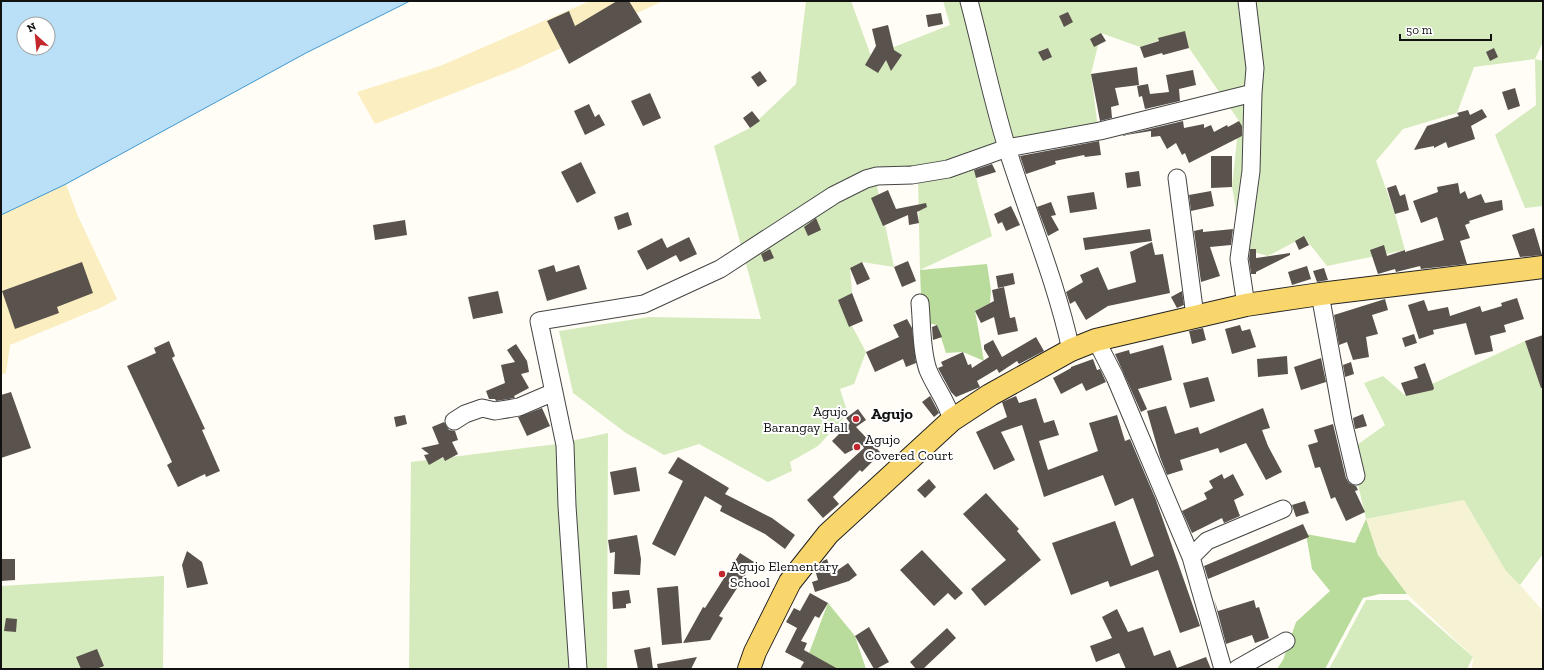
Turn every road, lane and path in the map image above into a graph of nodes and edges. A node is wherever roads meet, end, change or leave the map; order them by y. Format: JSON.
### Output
{"nodes":[{"id":1,"x":969,"y":1,"type":"edge"},
{"id":2,"x":1247,"y":1,"type":"edge"},
{"id":3,"x":1253,"y":93,"type":"junction"},
{"id":4,"x":1007,"y":148,"type":"junction"},
{"id":5,"x":1177,"y":178,"type":"dead end"},
{"id":6,"x":1543,"y":268,"type":"edge"},
{"id":7,"x":1320,"y":294,"type":"junction"},
{"id":8,"x":920,"y":303,"type":"dead end"},
{"id":9,"x":1246,"y":305,"type":"junction"},
{"id":10,"x":1195,"y":316,"type":"junction"},
{"id":11,"x":1096,"y":340,"type":"junction"},
{"id":12,"x":1071,"y":350,"type":"junction"},
{"id":13,"x":554,"y":392,"type":"junction"},
{"id":14,"x":952,"y":420,"type":"junction"},
{"id":15,"x":454,"y":421,"type":"dead end"},
{"id":16,"x":1356,"y":476,"type":"dead end"},
{"id":17,"x":1283,"y":509,"type":"dead end"},
{"id":18,"x":1191,"y":557,"type":"junction"},
{"id":19,"x":1286,"y":641,"type":"dead end"},
{"id":20,"x":578,"y":669,"type":"edge"},
{"id":21,"x":749,"y":669,"type":"edge"},
{"id":22,"x":1223,"y":669,"type":"edge"},
{"id":23,"x":1237,"y":669,"type":"edge"}],
"edges":[{"from":1,"to":4,"type":"street"},
{"from":2,"to":3,"type":"street"},
{"from":3,"to":4,"type":"street"},
{"from":3,"to":9,"type":"street"},
{"from":4,"to":12,"type":"street"},
{"from":4,"to":13,"type":"street"},
{"from":5,"to":10,"type":"street"},
{"from":6,"to":7,"type":"main road"},
{"from":7,"to":9,"type":"main road"},
{"from":7,"to":16,"type":"street"},
{"from":8,"to":14,"type":"street"},
{"from":9,"to":10,"type":"main road"},
{"from":10,"to":11,"type":"main road"},
{"from":11,"to":12,"type":"main road"},
{"from":11,"to":18,"type":"street"},
{"from":12,"to":14,"type":"main road"},
{"from":13,"to":15,"type":"street"},
{"from":13,"to":20,"type":"street"},
{"from":14,"to":21,"type":"main road"},
{"from":17,"to":18,"type":"street"},
{"from":18,"to":22,"type":"street"},
{"from":19,"to":23,"type":"street"}]}
